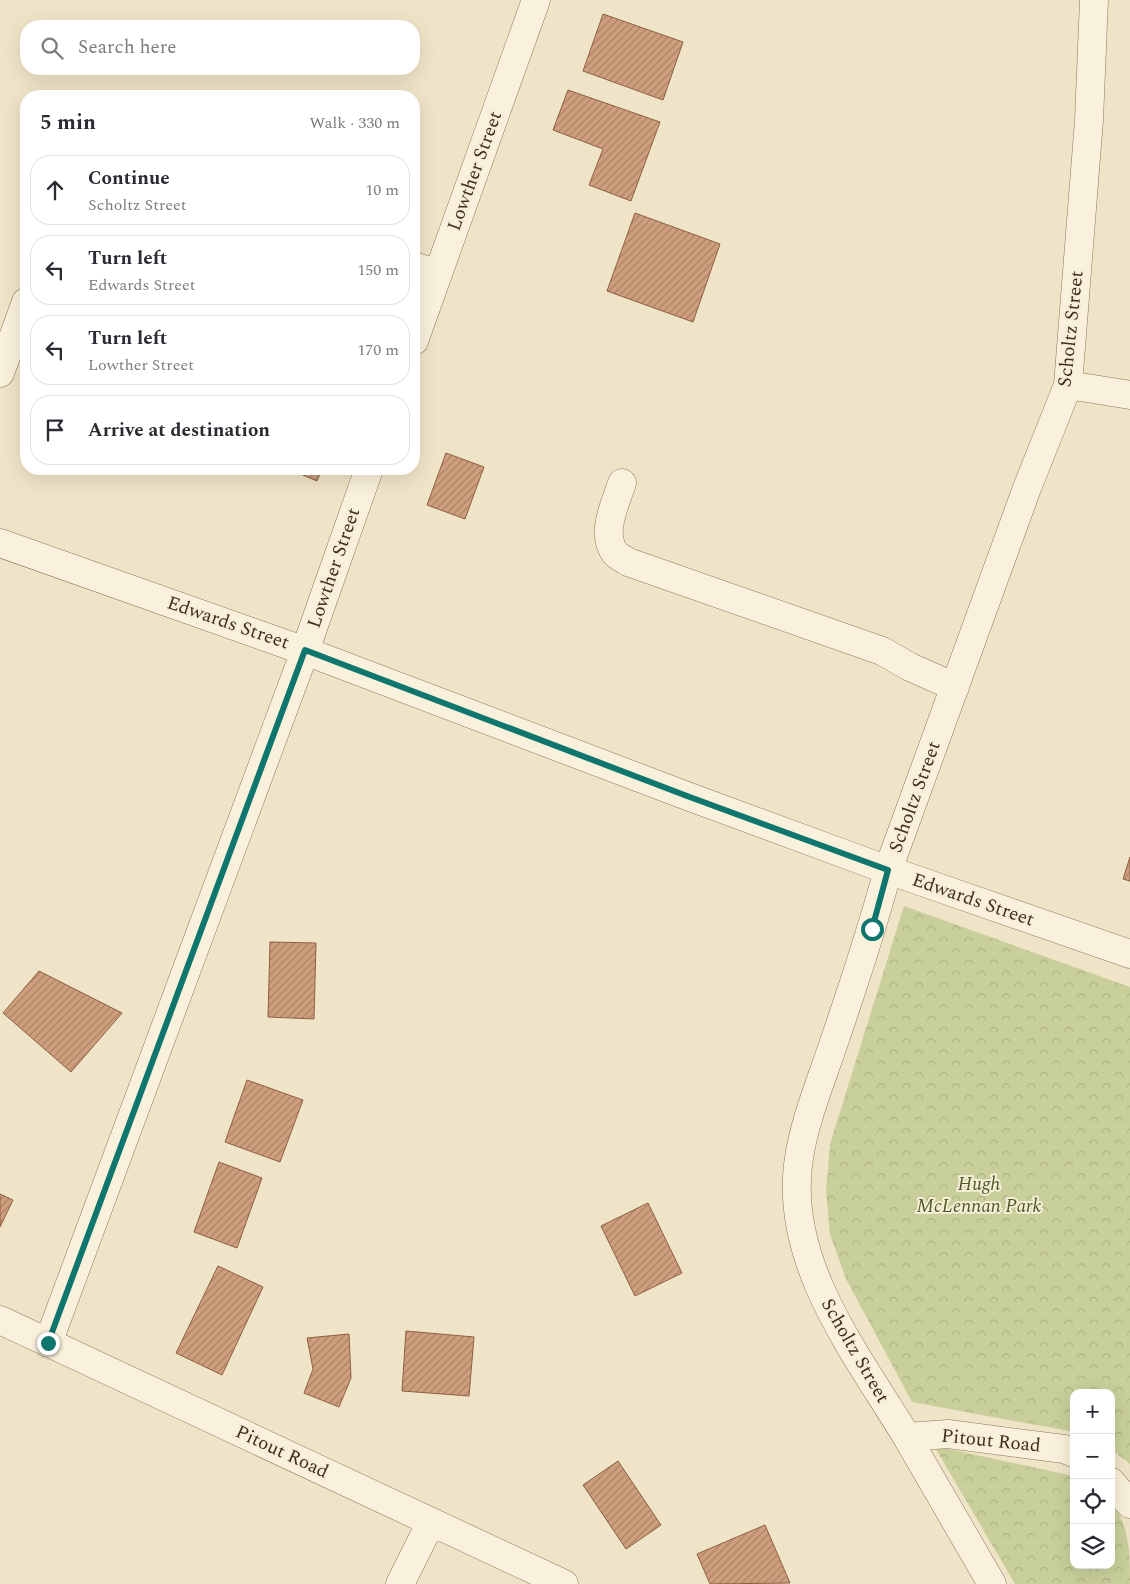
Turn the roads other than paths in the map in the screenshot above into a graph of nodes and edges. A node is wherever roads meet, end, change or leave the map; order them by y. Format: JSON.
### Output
{"nodes":[{"id":1,"x":536,"y":0,"type":"edge"},
{"id":2,"x":1094,"y":0,"type":"edge"},
{"id":3,"x":426,"y":270,"type":"edge"},
{"id":4,"x":420,"y":306,"type":"edge"},
{"id":5,"x":20,"y":318,"type":"edge"},
{"id":6,"x":0,"y":373,"type":"edge"},
{"id":7,"x":1068,"y":385,"type":"junction"},
{"id":8,"x":1130,"y":395,"type":"edge"},
{"id":9,"x":367,"y":475,"type":"edge"},
{"id":10,"x":622,"y":483,"type":"dead end"},
{"id":11,"x":0,"y":543,"type":"edge"},
{"id":12,"x":305,"y":650,"type":"junction"},
{"id":13,"x":955,"y":687,"type":"junction"},
{"id":14,"x":888,"y":870,"type":"junction"},
{"id":15,"x":1130,"y":954,"type":"edge"},
{"id":16,"x":0,"y":1320,"type":"edge"},
{"id":17,"x":48,"y":1343,"type":"junction"},
{"id":18,"x":907,"y":1437,"type":"junction"},
{"id":19,"x":1070,"y":1451,"type":"edge"},
{"id":20,"x":1115,"y":1487,"type":"edge"},
{"id":21,"x":1130,"y":1504,"type":"edge"},
{"id":22,"x":431,"y":1522,"type":"junction"},
{"id":23,"x":400,"y":1584,"type":"edge"},
{"id":24,"x":564,"y":1584,"type":"edge"},
{"id":25,"x":992,"y":1584,"type":"edge"}],
"edges":[{"from":1,"to":3,"type":"street","name":"Lowther Street"},
{"from":2,"to":7,"type":"street","name":"Scholtz Street"},
{"from":3,"to":4,"type":"street","name":"Lowther Street"},
{"from":5,"to":6,"type":"street"},
{"from":7,"to":8,"type":"street"},
{"from":7,"to":13,"type":"street","name":"Scholtz Street"},
{"from":9,"to":12,"type":"street","name":"Lowther Street"},
{"from":10,"to":13,"type":"street"},
{"from":11,"to":12,"type":"street","name":"Edwards Street"},
{"from":12,"to":14,"type":"street","name":"Edwards Street"},
{"from":12,"to":17,"type":"street","name":"Lowther Street"},
{"from":13,"to":14,"type":"street","name":"Scholtz Street"},
{"from":14,"to":15,"type":"street","name":"Edwards Street"},
{"from":14,"to":18,"type":"street","name":"Scholtz Street"},
{"from":16,"to":17,"type":"street","name":"Pitout Road"},
{"from":17,"to":22,"type":"street","name":"Pitout Road"},
{"from":18,"to":19,"type":"street","name":"Pitout Road"},
{"from":18,"to":25,"type":"street","name":"Scholtz Street"},
{"from":20,"to":21,"type":"street"},
{"from":22,"to":23,"type":"street"},
{"from":22,"to":24,"type":"street","name":"Pitout Road"}]}
